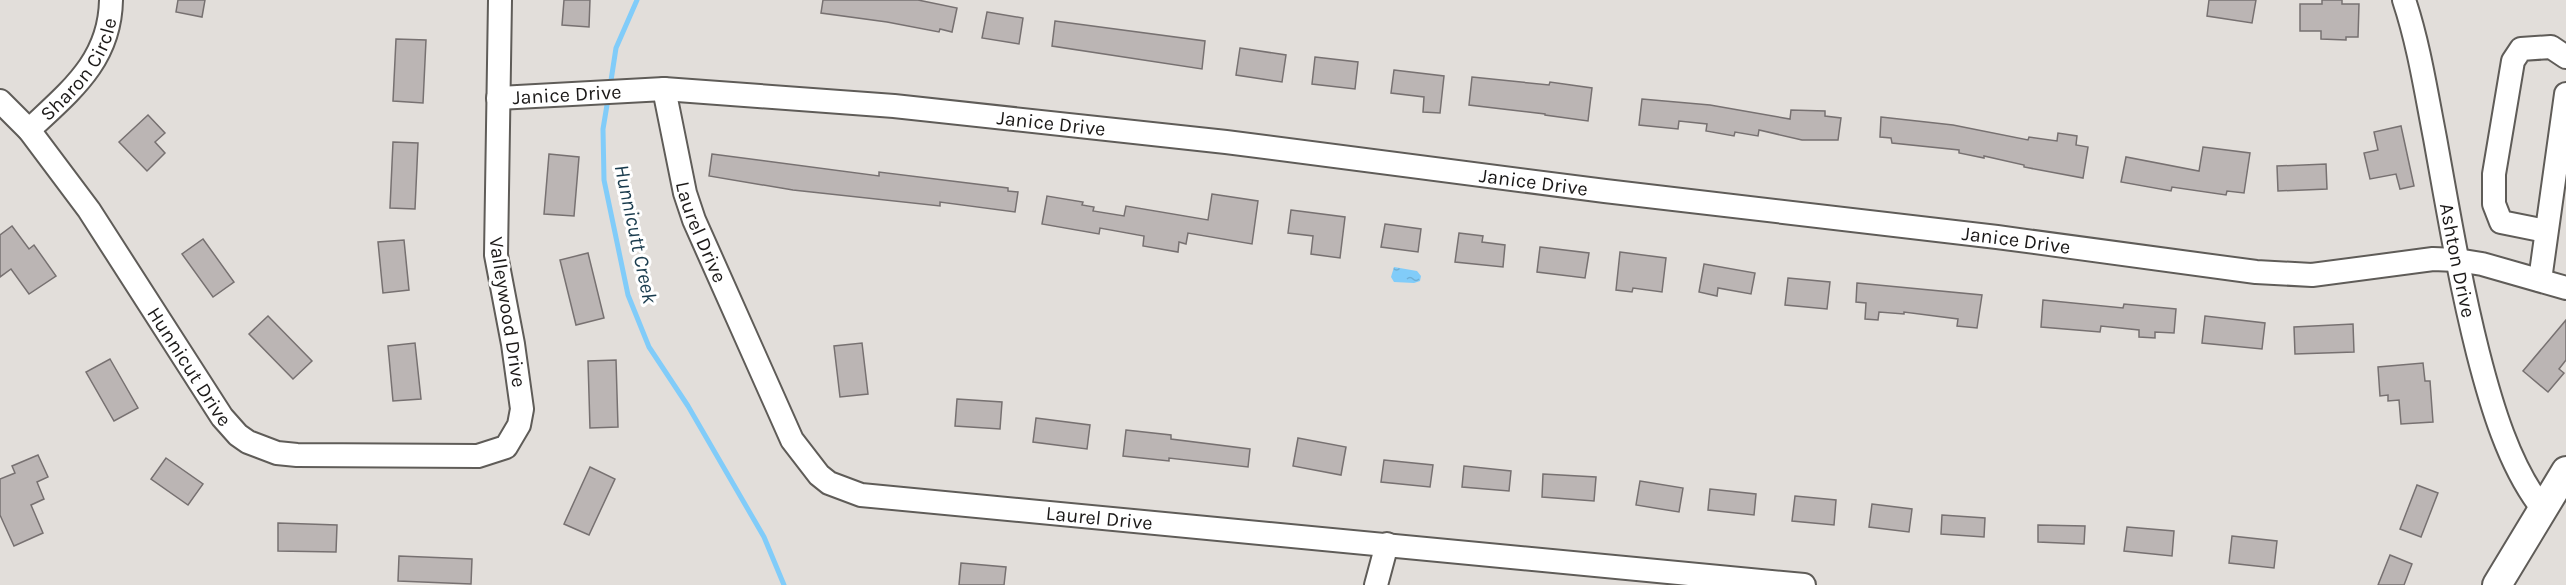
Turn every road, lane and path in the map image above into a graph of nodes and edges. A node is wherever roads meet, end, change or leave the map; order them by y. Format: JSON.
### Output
{"nodes":[{"id":1,"x":111,"y":0,"type":"edge"},
{"id":2,"x":500,"y":0,"type":"edge"},
{"id":3,"x":2404,"y":0,"type":"edge"},
{"id":4,"x":2566,"y":57,"type":"edge"},
{"id":5,"x":664,"y":89,"type":"junction"},
{"id":6,"x":2566,"y":94,"type":"edge"},
{"id":7,"x":498,"y":98,"type":"junction"},
{"id":8,"x":0,"y":101,"type":"edge"},
{"id":9,"x":29,"y":130,"type":"junction"},
{"id":10,"x":2546,"y":231,"type":"junction"},
{"id":11,"x":2457,"y":260,"type":"junction"},
{"id":12,"x":2540,"y":280,"type":"junction"},
{"id":13,"x":2566,"y":288,"type":"edge"},
{"id":14,"x":478,"y":456,"type":"joint"},
{"id":15,"x":2566,"y":471,"type":"edge"},
{"id":16,"x":2542,"y":508,"type":"junction"},
{"id":17,"x":1387,"y":544,"type":"junction"},
{"id":18,"x":1376,"y":585,"type":"edge"},
{"id":19,"x":1804,"y":585,"type":"edge"},
{"id":20,"x":2497,"y":585,"type":"edge"}],
"edges":[{"from":1,"to":9,"type":"street","name":"Sharon Circle"},
{"from":2,"to":7,"type":"street","name":"Valleywood Drive"},
{"from":3,"to":11,"type":"street","name":"Ashton Drive"},
{"from":4,"to":10,"type":"street"},
{"from":5,"to":7,"type":"street","name":"Janice Drive"},
{"from":5,"to":11,"type":"street","name":"Janice Drive"},
{"from":5,"to":17,"type":"street","name":"Laurel Drive"},
{"from":6,"to":10,"type":"street"},
{"from":7,"to":14,"type":"street","name":"Valleywood Drive"},
{"from":8,"to":9,"type":"street","name":"Hunnicut Drive"},
{"from":9,"to":14,"type":"street","name":"Hunnicut Drive"},
{"from":10,"to":12,"type":"street"},
{"from":11,"to":12,"type":"street","name":"Janice Drive"},
{"from":11,"to":16,"type":"street","name":"Ashton Drive"},
{"from":12,"to":13,"type":"street","name":"Janice Drive"},
{"from":15,"to":16,"type":"main road"},
{"from":16,"to":20,"type":"main road"},
{"from":17,"to":18,"type":"street"},
{"from":17,"to":19,"type":"street","name":"Laurel Drive"}]}
